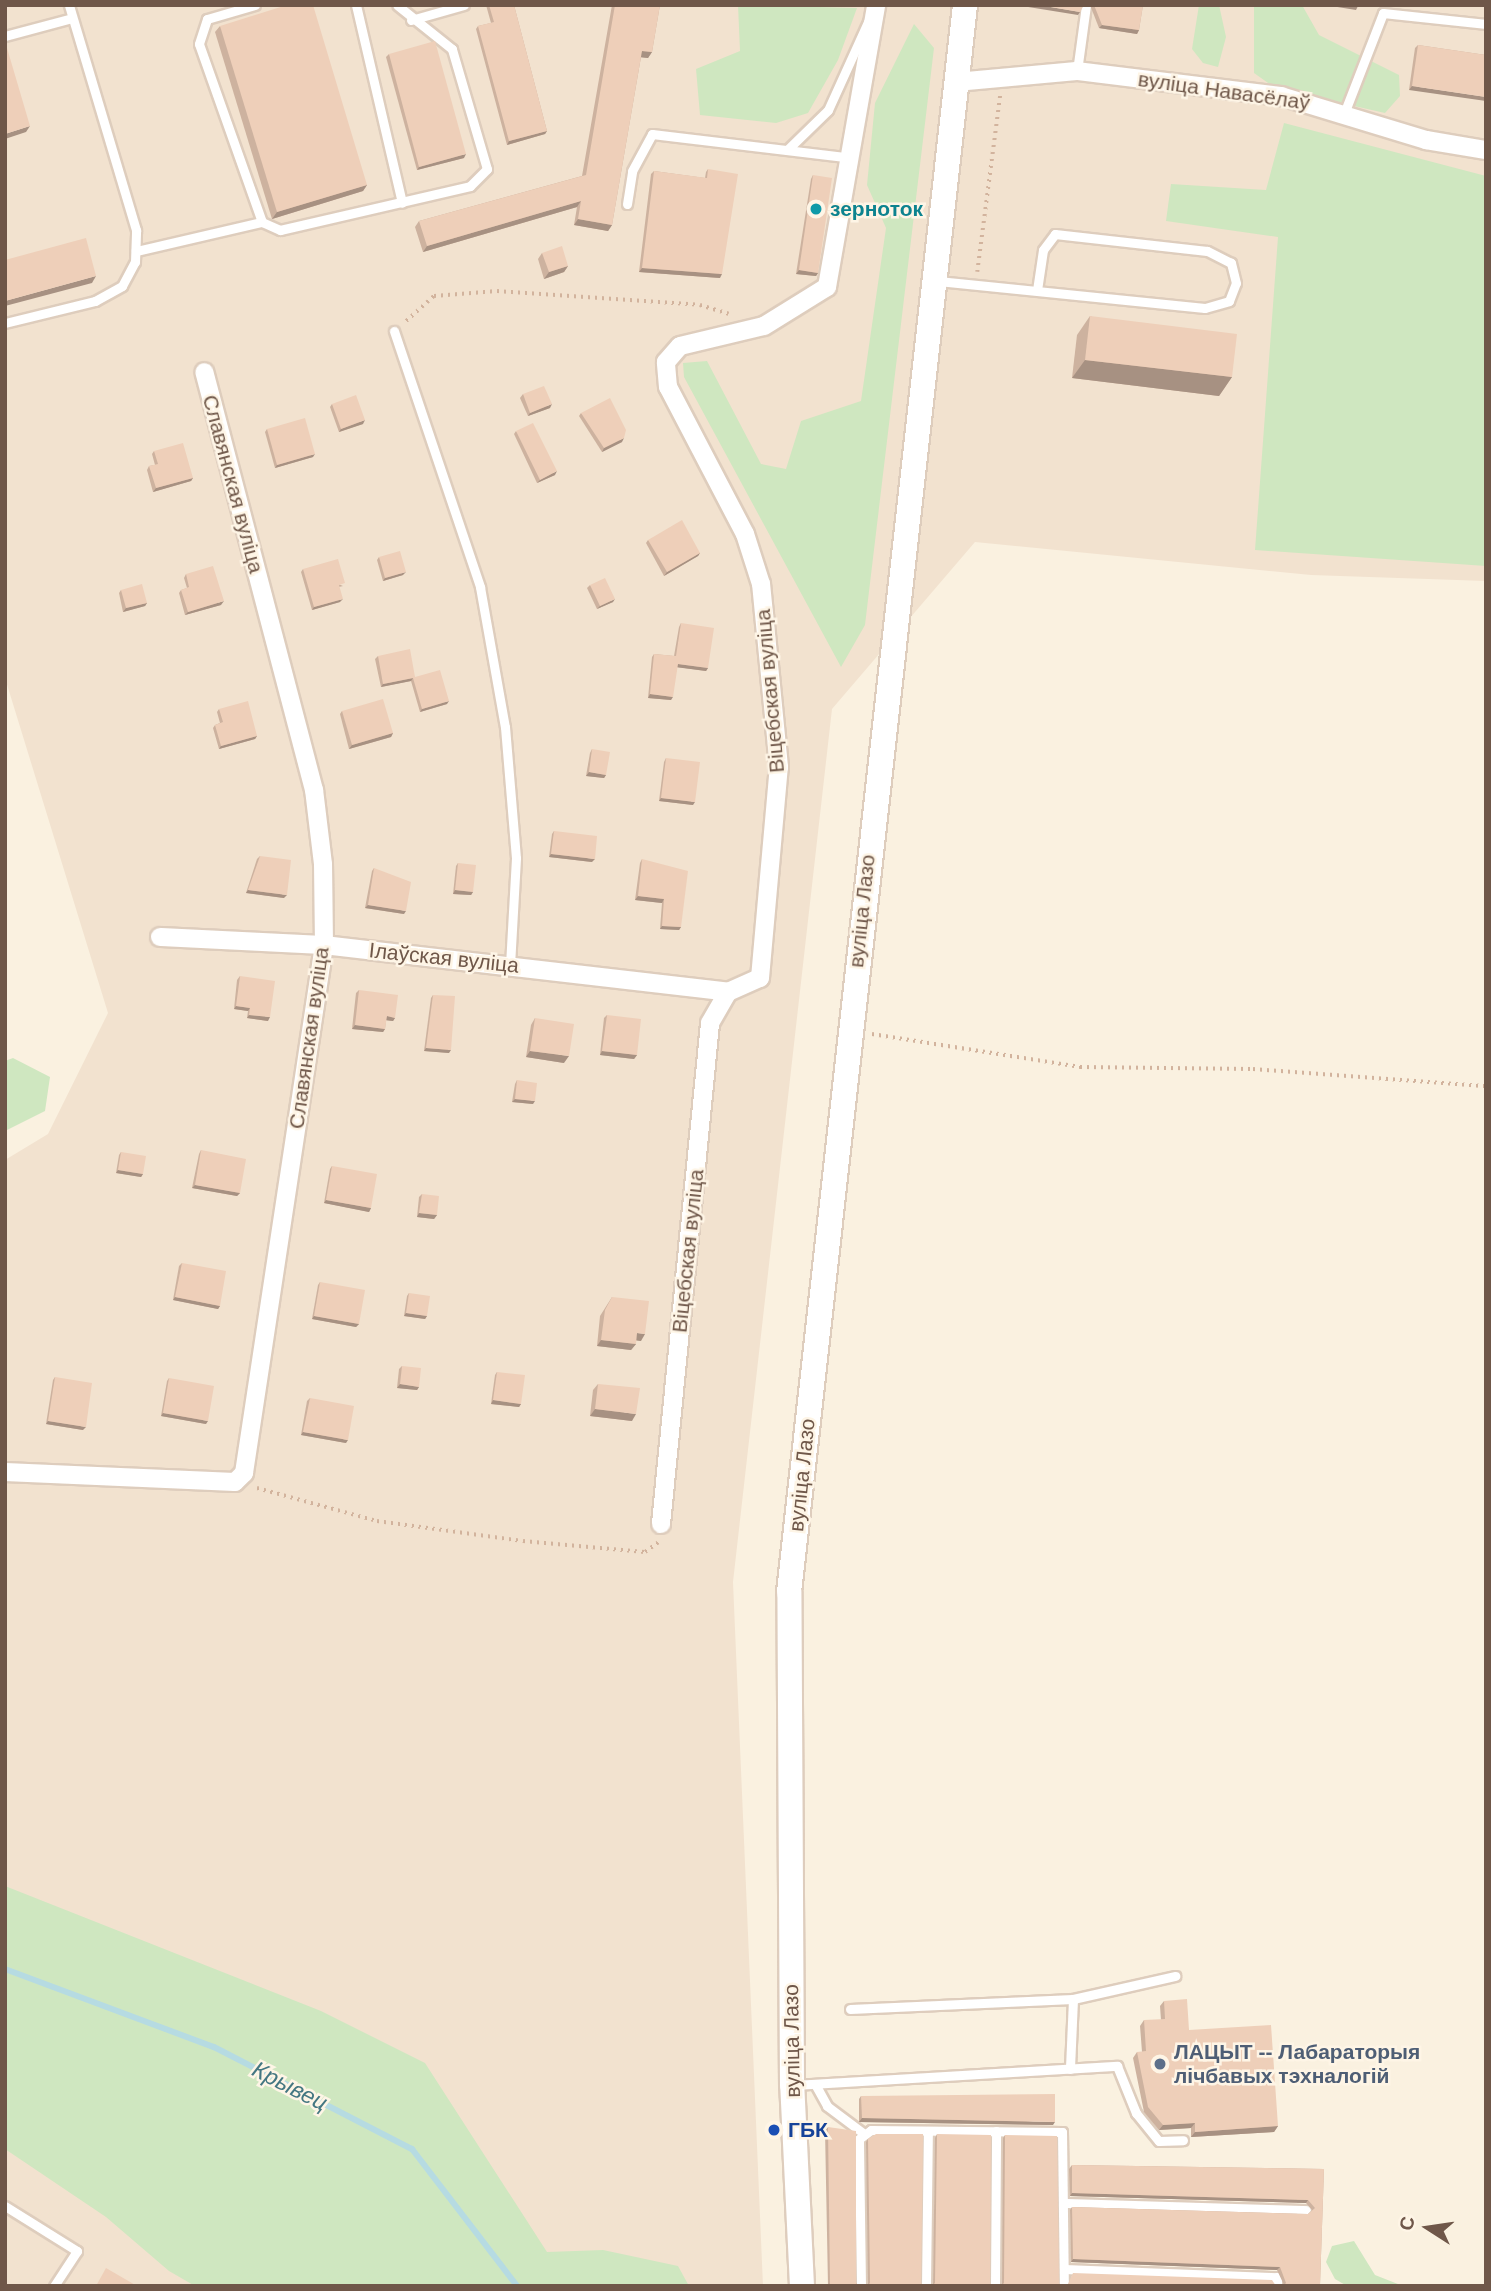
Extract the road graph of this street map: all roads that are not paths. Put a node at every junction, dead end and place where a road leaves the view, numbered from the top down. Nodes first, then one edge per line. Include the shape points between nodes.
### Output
1 (69, 5) edge
2 (255, 5) edge
3 (356, 5) edge
4 (397, 5) edge
5 (464, 5) edge
6 (965, 5) edge
7 (1086, 5) edge
8 (873, 13) edge
9 (72, 18) junction
10 (411, 20) junction
11 (1486, 24) edge
12 (5, 37) edge
13 (1077, 71) junction
14 (956, 82) junction
15 (1345, 111) junction
16 (787, 150) junction
17 (1486, 150) edge
18 (845, 157) junction
19 (402, 203) junction
20 (627, 204) dead end
21 (262, 222) junction
22 (136, 251) junction
23 (932, 280) junction
24 (1037, 290) junction
25 (5, 323) edge
26 (394, 331) road end
27 (204, 372) dead end
28 (160, 937) dead end
29 (324, 945) junction
30 (510, 964) junction
31 (728, 992) junction
32 (5, 1472) edge
33 (662, 1524) road end
34 (1175, 1976) dead end
35 (1073, 1999) junction
36 (850, 2009) dead end
37 (1070, 2068) junction
38 (804, 2085) junction
39 (996, 2131) junction
40 (928, 2132) junction
41 (863, 2133) junction
42 (1183, 2140) dead end
43 (1063, 2203) junction
44 (5, 2206) edge
45 (1306, 2210) dead end
46 (1065, 2269) junction
47 (54, 2286) edge
48 (802, 2286) edge
49 (860, 2286) edge
50 (926, 2286) edge
51 (995, 2286) edge
52 (1064, 2286) edge
53 (1277, 2286) edge

1 - 9 lane
2 - 21 lane via 207,19 199,44
3 - 19 lane
4 - 10 lane
5 - 10 lane
6 - 14 main road, вуліца Лазо
7 - 13 lane
8 - 16 lane via 828,110
8 - 18 street, Віцебская вуліца
9 - 12 lane
9 - 22 lane via 136,230
10 - 19 lane via 452,49 487,169 470,186
11 - 15 lane via 1383,13
13 - 14 street, вуліца Навасёлаў
13 - 15 street, вуліца Навасёлаў via 1281,96
14 - 23 main road, вуліца Лазо
15 - 17 street, вуліца Навасёлаў via 1426,140
16 - 18 lane
16 - 20 lane via 652,134 632,170
18 - 31 street, Віцебская вуліца via 827,287 764,326 680,346 666,362 668,387 745,534 761,584 779,767 760,978
19 - 21 lane via 279,230
21 - 22 lane
22 - 25 lane via 122,286 95,301
23 - 24 lane
23 - 38 main road, вуліца Лазо via 789,1592
24 - 24 lane via 1205,308 1229,301 1236,283 1231,263 1207,251 1055,234 1043,250
26 - 30 lane via 480,587 505,727 516,858
27 - 29 street, Славянская вуліца via 314,790
28 - 29 street, Ілаўская вуліца
29 - 30 street, Ілаўская вуліца
29 - 32 street, Славянская вуліца via 244,1472 234,1482
30 - 31 street, Ілаўская вуліца
31 - 33 street, Віцебская вуліца via 710,1023
34 - 35 lane
35 - 36 lane
35 - 37 lane
37 - 38 lane
37 - 42 lane via 1117,2066 1136,2113 1158,2141
38 - 41 lane
38 - 48 main road, вуліца Лазо
39 - 40 lane
39 - 43 lane via 1062,2132
39 - 51 lane
40 - 41 lane
40 - 50 lane
41 - 49 lane
43 - 45 lane
43 - 46 lane
44 - 47 lane via 77,2251
46 - 52 lane
46 - 53 lane via 1277,2277

